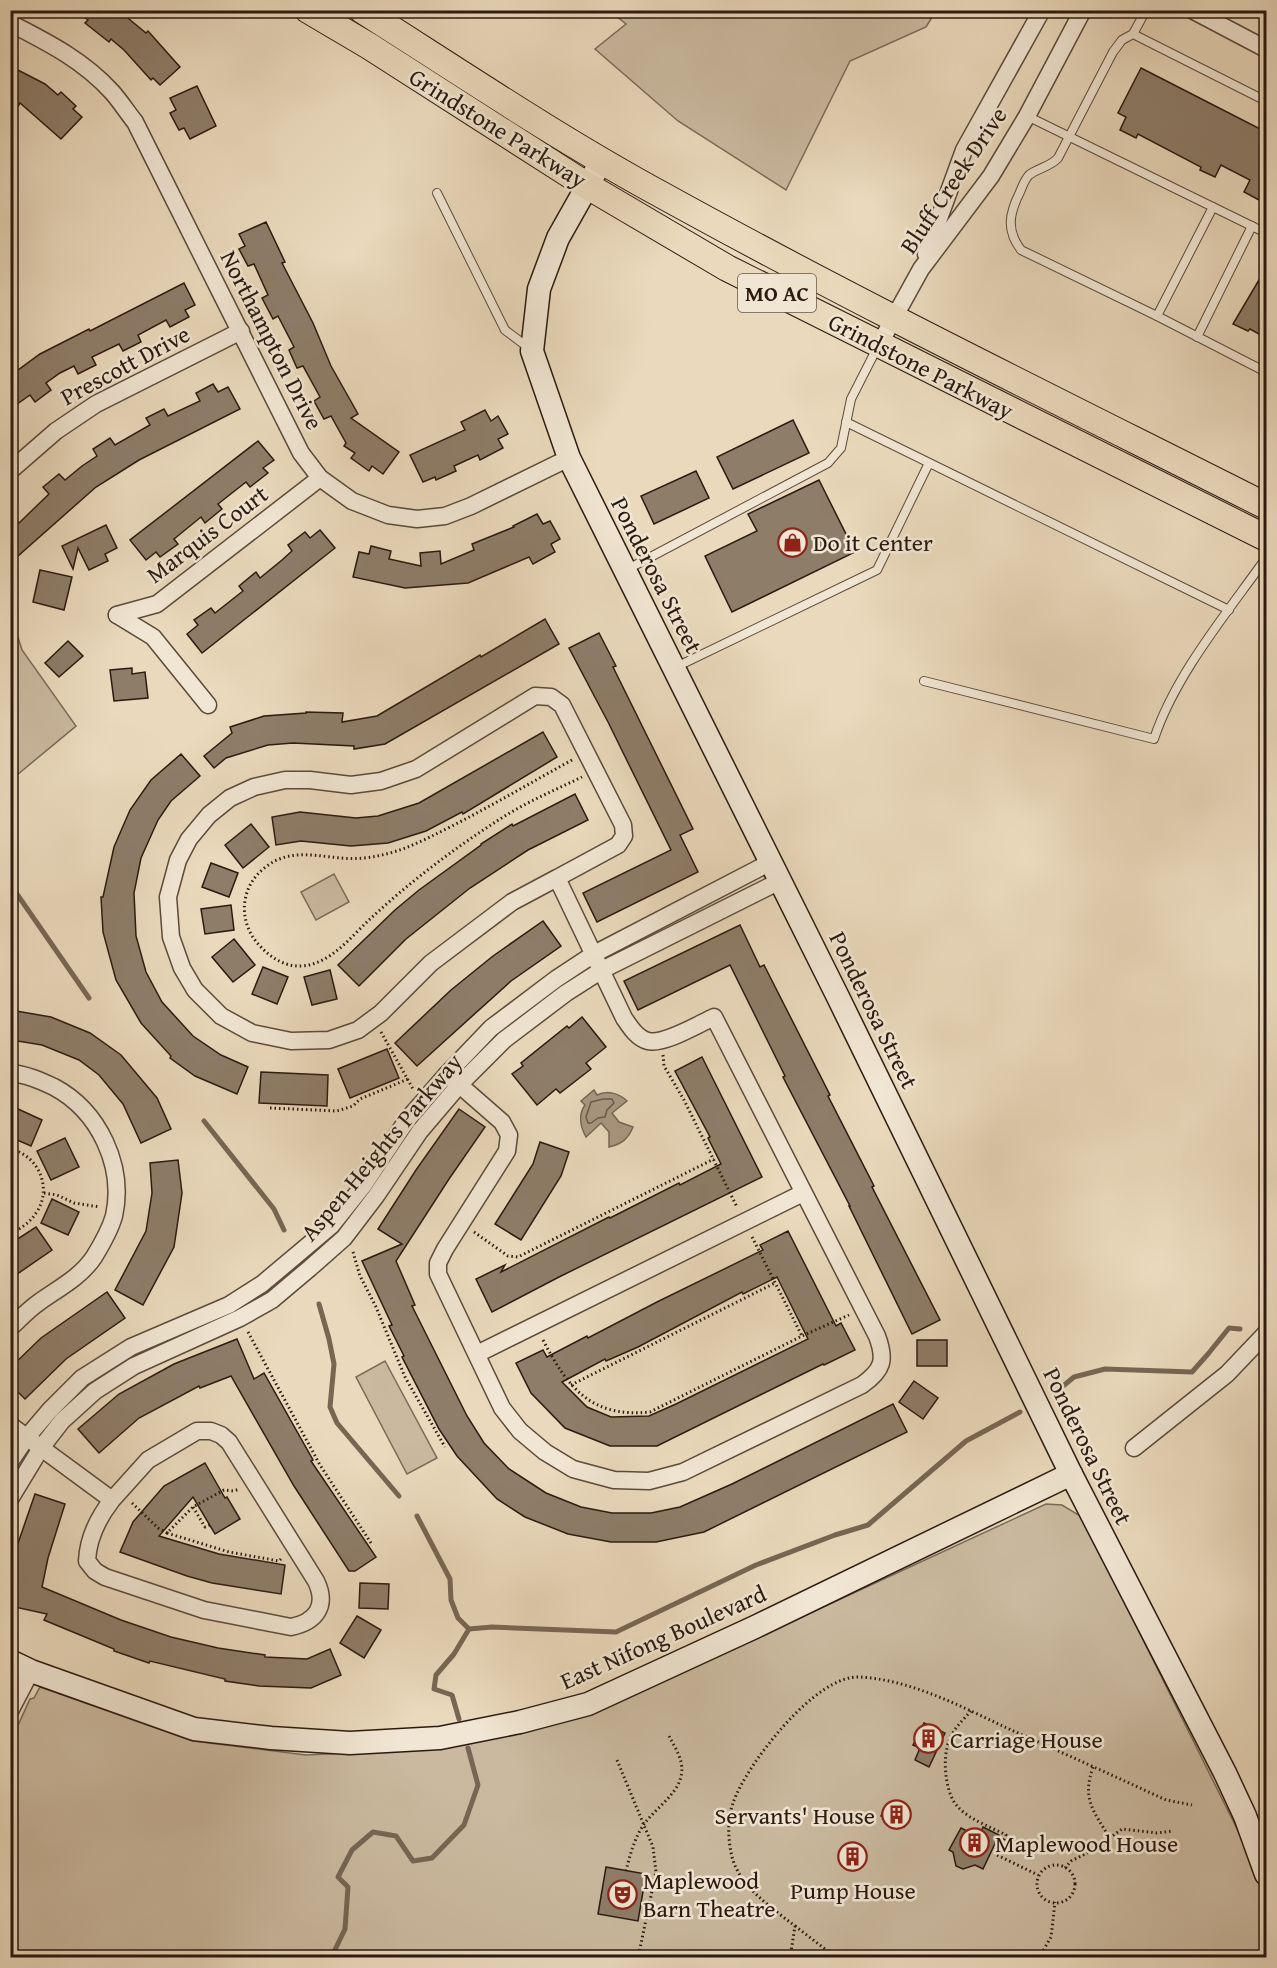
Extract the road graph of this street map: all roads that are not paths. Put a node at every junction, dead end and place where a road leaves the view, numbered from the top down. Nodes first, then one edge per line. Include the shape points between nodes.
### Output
1 (308, 10) edge
2 (362, 10) edge
3 (1042, 10) edge
4 (1083, 10) edge
5 (1146, 10) edge
6 (1192, 10) edge
7 (10, 22) edge
8 (1133, 34) junction
9 (1266, 49) edge
10 (1266, 101) edge
11 (1027, 116) junction
12 (1070, 137) junction
13 (602, 160) junction
14 (586, 185) junction
15 (437, 193) dead end
16 (1213, 207) junction
17 (1252, 226) junction
18 (1266, 233) edge
19 (921, 269) junction
20 (1158, 316) junction
21 (894, 318) junction
22 (241, 331) junction
23 (1197, 337) junction
24 (879, 345) junction
25 (532, 351) junction
26 (1266, 372) edge
27 (846, 423) junction
28 (569, 458) junction
29 (929, 463) junction
30 (10, 471) edge
31 (320, 478) junction
32 (1266, 507) edge
33 (1266, 538) edge
34 (1266, 558) edge
35 (625, 570) junction
36 (1229, 610) junction
37 (674, 669) junction
38 (924, 681) dead end
39 (208, 705) dead end
40 (776, 871) junction
41 (557, 878) junction
42 (594, 954) junction
43 (602, 970) junction
44 (10, 1073) edge
45 (453, 1079) junction
46 (803, 1193) junction
47 (10, 1328) edge
48 (1266, 1333) edge
49 (477, 1354) junction
50 (10, 1425) edge
51 (27, 1437) junction
52 (41, 1448) junction
53 (1134, 1448) dead end
54 (10, 1462) edge
55 (1071, 1474) junction
56 (116, 1495) junction
57 (10, 1499) edge
58 (21, 1666) edge
59 (10, 1711) edge
60 (1266, 1874) edge

1 - 14 main road, Grindstone Parkway / MO AC
2 - 13 main road, Grindstone Parkway / MO AC
3 - 19 street via 964,150
4 - 11 street, Bluff Creek Drive
5 - 8 lane
6 - 9 street
7 - 22 street, Northampton Drive via 55,45 86,67 135,122
8 - 10 lane
8 - 12 lane via 1113,52
11 - 12 lane
11 - 19 street, Bluff Creek Drive via 991,176
12 - 16 lane
12 - 20 lane via 1054,163 1027,177 1013,206 1013,239 1021,250 1034,257
13 - 14 street, Ponderosa Street
13 - 21 main road, Grindstone Parkway / MO AC
14 - 24 main road, Grindstone Parkway / MO AC via 727,268
14 - 25 street, Ponderosa Street via 558,238 539,289
15 - 25 lane via 505,330
16 - 17 lane
16 - 20 lane
17 - 18 lane
17 - 23 lane
19 - 21 street, Bluff Creek Drive
20 - 23 lane
21 - 24 street, Bluff Creek Drive
21 - 32 main road, Grindstone Parkway / MO AC
22 - 30 street, Prescott Drive via 96,404 56,431
22 - 31 street, Northampton Drive via 301,453
23 - 26 lane
24 - 27 lane via 851,399
24 - 33 main road, Grindstone Parkway / MO AC
25 - 28 street, Ponderosa Street
27 - 29 lane
27 - 35 lane via 841,448 828,463
28 - 31 street, Northampton Drive via 471,506 445,516 417,519 388,516 352,501
28 - 35 street, Ponderosa Street
29 - 36 lane
29 - 37 lane via 878,570
31 - 39 street, Marquis Court via 157,604 117,615 153,637
34 - 36 lane
35 - 37 street, Ponderosa Street
36 - 38 lane via 1162,715 1154,739
37 - 40 street, Ponderosa Street
40 - 42 street, Aspen Heights Parkway via 683,908
40 - 43 street, Aspen Heights Parkway via 691,924
40 - 55 street, Ponderosa Street
41 - 41 street via 618,845 624,836 623,825 562,705 551,697 535,696 416,769 381,781 351,785 285,780 230,798 189,838 178,860 168,897 171,937 195,990 221,1016 252,1033 291,1041 329,1040 358,1030 440,956 512,902
41 - 42 street
42 - 43 street
42 - 45 street, Aspen Heights Parkway via 491,1028
43 - 45 street, Aspen Heights Parkway
43 - 46 street via 624,1018 647,1041 662,1041 714,1017
44 - 47 street via 40,1080 64,1093 90,1115 107,1145 116,1195 114,1216 105,1239 85,1268
45 - 49 street via 502,1122 509,1135 507,1151 438,1263 438,1274
45 - 51 street, Aspen Heights Parkway via 407,1120 331,1226 262,1284 229,1305 131,1347 82,1378
45 - 52 street, Aspen Heights Parkway via 344,1238 272,1300 134,1366 95,1392 62,1421
46 - 49 street
46 - 49 street via 882,1350 881,1364 862,1385 683,1472 649,1481 614,1480 573,1469 520,1431 502,1408
48 - 53 street via 1227,1374
50 - 51 street
51 - 52 street
51 - 54 street, Aspen Heights Parkway
52 - 56 street
52 - 57 street, Aspen Heights Parkway
55 - 58 street, East Nifong Boulevard via 588,1704 451,1736 350,1743 194,1730
55 - 60 street, Ponderosa Street via 1225,1773
56 - 56 street via 148,1460 197,1431 221,1435 321,1592 314,1617 291,1627 204,1611 95,1571 87,1561 88,1545 101,1515
58 - 59 street

